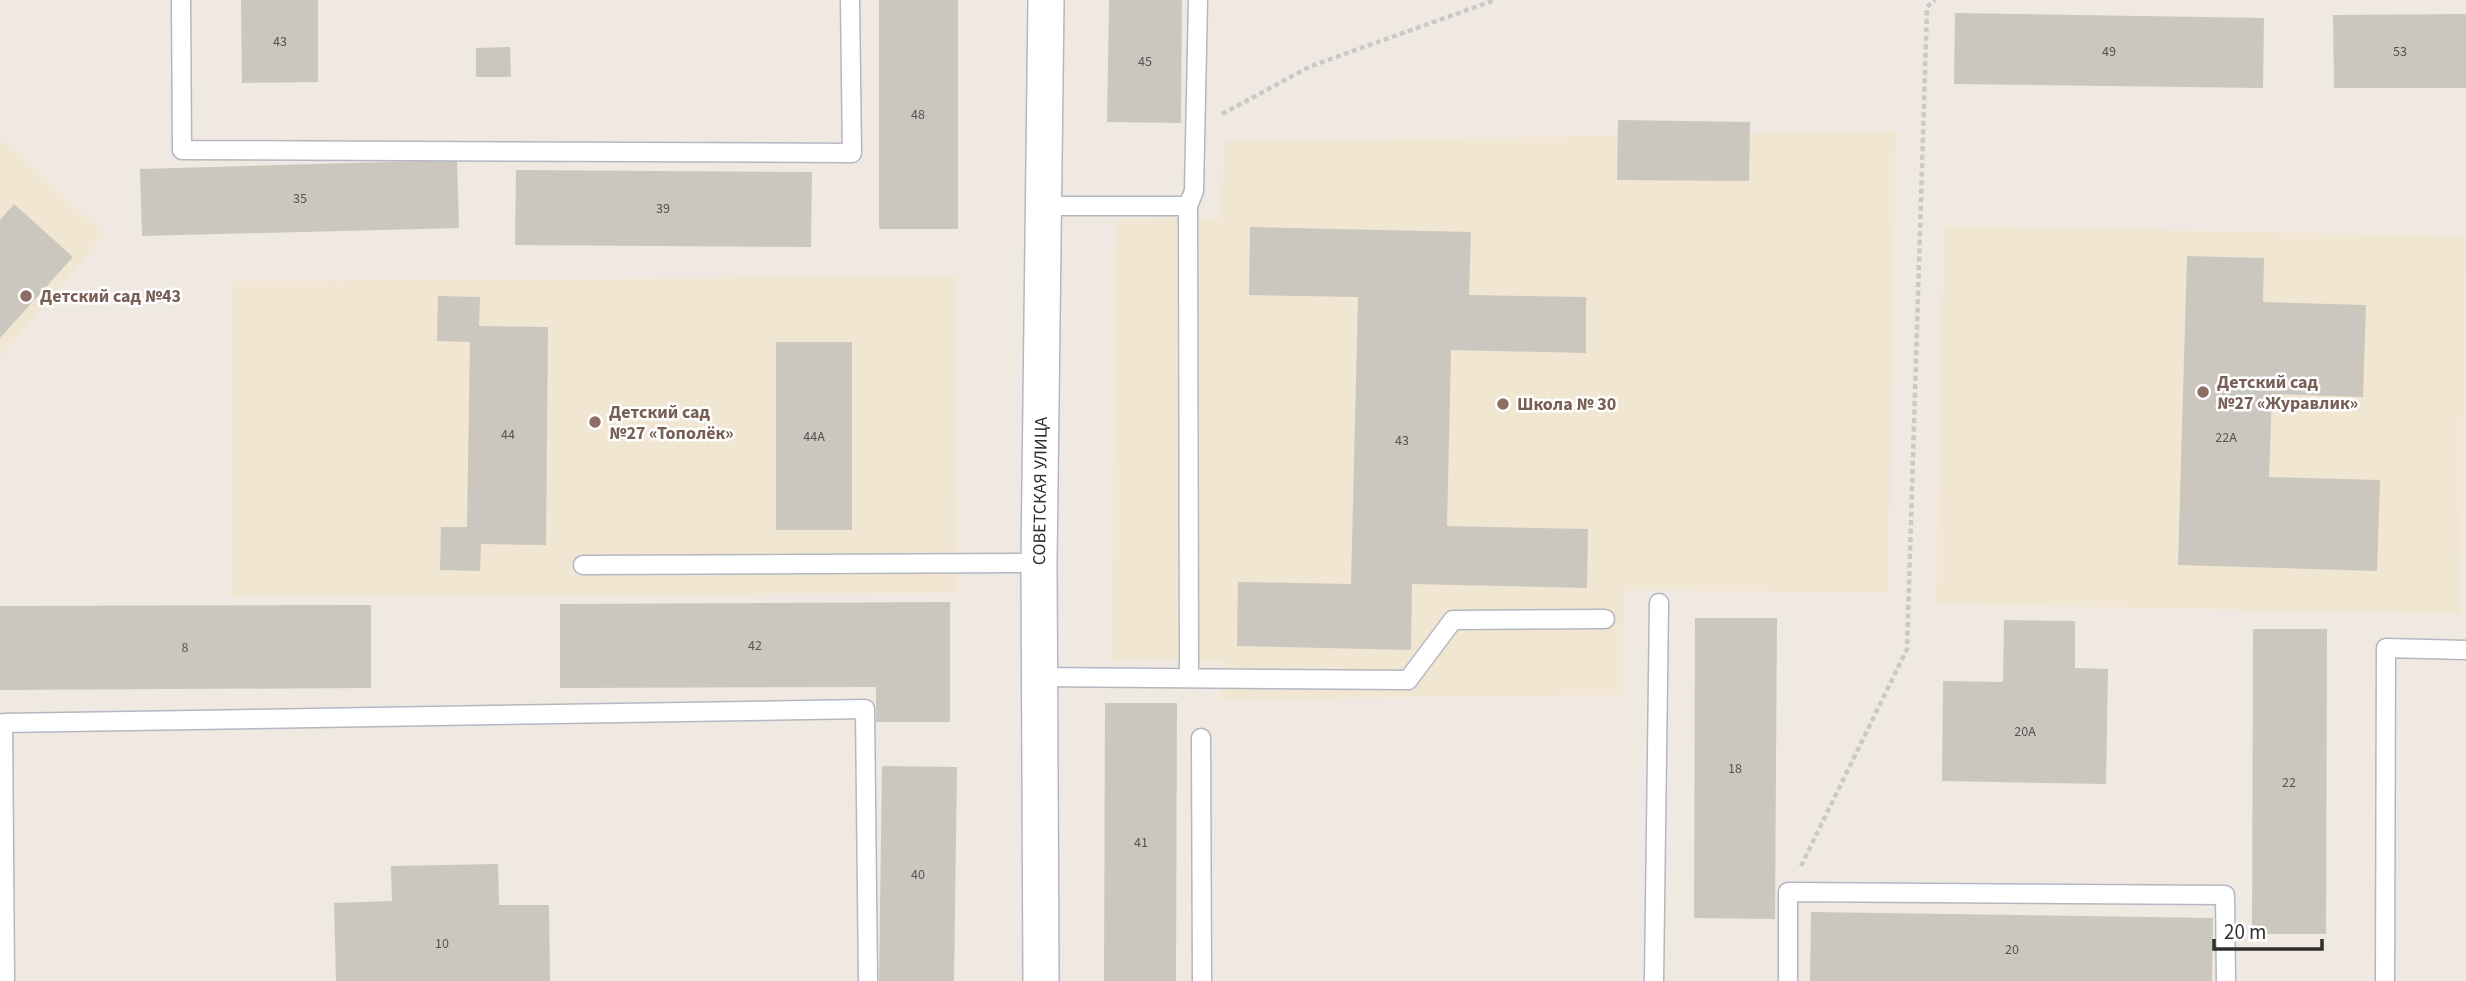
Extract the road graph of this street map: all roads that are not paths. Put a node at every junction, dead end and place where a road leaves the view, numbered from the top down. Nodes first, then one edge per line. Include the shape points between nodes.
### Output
1 (181, 0) edge
2 (850, 0) edge
3 (1046, 0) edge
4 (1198, 0) edge
5 (1043, 206) junction
6 (1188, 206) junction
7 (1039, 563) junction
8 (583, 565) dead end
9 (1659, 603) dead end
10 (1605, 618) dead end
11 (2466, 650) edge
12 (1038, 677) junction
13 (1189, 678) junction
14 (1201, 738) dead end
15 (5, 981) edge
16 (868, 981) edge
17 (1041, 981) edge
18 (1202, 981) edge
19 (1654, 981) edge
20 (1788, 981) edge
21 (2226, 981) edge
22 (2385, 981) edge

1 - 2 lane via 181,150 852,153
3 - 5 street, СОВЕТСКАЯ УЛИЦА
4 - 6 lane via 1194,191
5 - 6 lane
5 - 7 street, СОВЕТСКАЯ УЛИЦА
6 - 13 lane
7 - 8 lane
7 - 12 street, СОВЕТСКАЯ УЛИЦА
9 - 19 lane
10 - 13 lane via 1453,620 1408,680
11 - 22 lane via 2386,648
12 - 13 lane
12 - 17 street, СОВЕТСКАЯ УЛИЦА
14 - 18 lane
15 - 16 lane via 3,723 865,709
20 - 21 lane via 1788,892 2225,895

